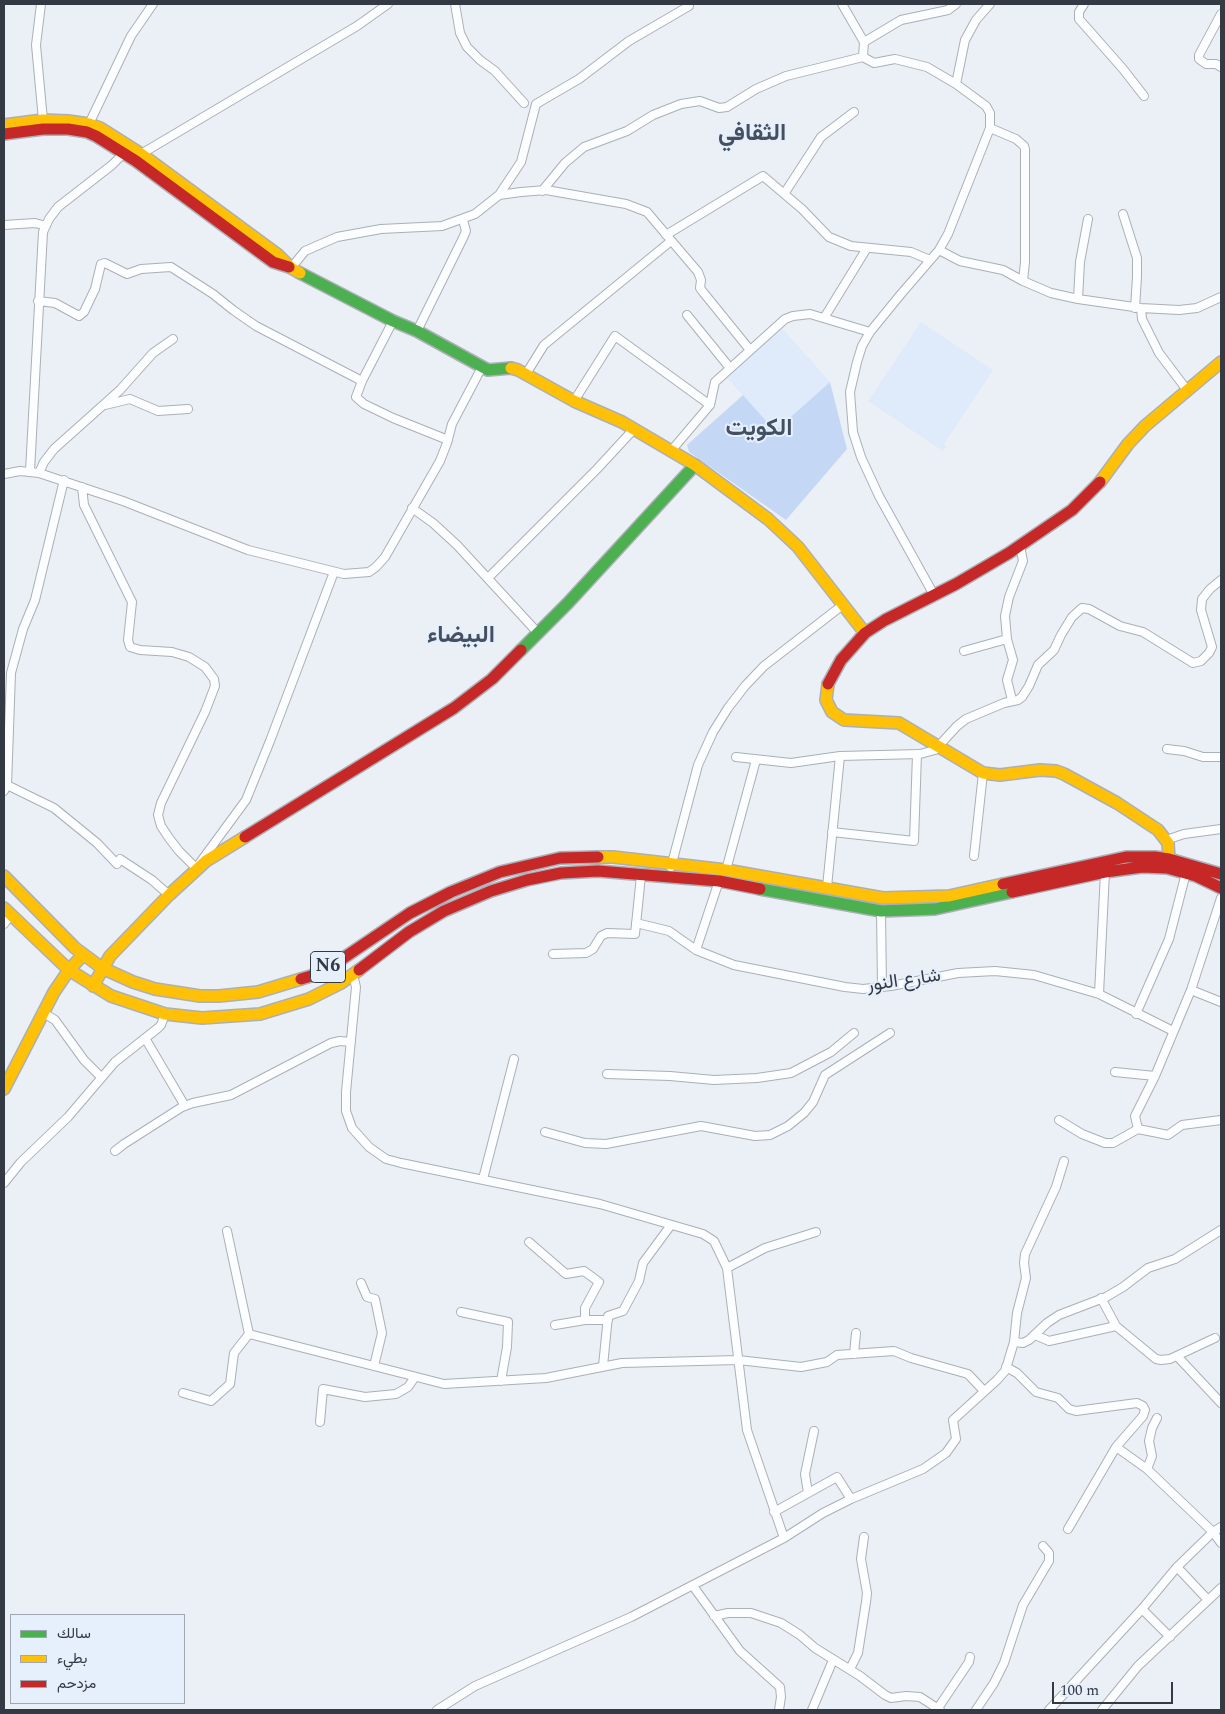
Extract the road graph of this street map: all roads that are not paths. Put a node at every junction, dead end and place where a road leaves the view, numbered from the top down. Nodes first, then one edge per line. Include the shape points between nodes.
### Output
1 (42, 4) edge
2 (152, 4) edge
3 (388, 4) edge
4 (455, 4) edge
5 (690, 4) edge
6 (842, 4) edge
7 (956, 4) edge
8 (990, 4) edge
9 (1084, 4) edge
10 (1221, 14) edge
11 (864, 42) junction
12 (863, 56) junction
13 (1221, 67) edge
14 (956, 84) junction
15 (1144, 96) dead end
16 (524, 103) dead end
17 (854, 112) dead end
18 (43, 120) junction
19 (89, 124) junction
20 (4, 125) edge
21 (990, 128) junction
22 (4, 134) edge
23 (127, 150) junction
24 (138, 158) junction
25 (542, 191) junction
26 (784, 194) junction
27 (499, 195) junction
28 (1123, 214) dead end
29 (1088, 219) dead end
30 (463, 220) junction
31 (4, 225) edge
32 (46, 226) junction
33 (669, 238) junction
34 (867, 248) junction
35 (938, 250) junction
36 (930, 260) junction
37 (291, 268) junction
38 (1023, 281) junction
39 (1221, 297) edge
40 (1078, 299) junction
41 (38, 301) junction
42 (1138, 308) junction
43 (687, 315) dead end
44 (824, 318) junction
45 (393, 321) junction
46 (417, 331) junction
47 (870, 332) junction
48 (172, 339) dead end
49 (750, 350) junction
50 (1221, 362) edge
51 (482, 367) junction
52 (730, 368) junction
53 (526, 374) junction
54 (362, 381) junction
55 (1187, 390) junction
56 (574, 401) junction
57 (103, 405) junction
58 (710, 405) junction
59 (188, 409) dead end
60 (634, 429) junction
61 (448, 440) junction
62 (671, 451) junction
63 (695, 465) junction
64 (30, 471) junction
65 (40, 473) junction
66 (4, 474) edge
67 (64, 480) junction
68 (82, 487) junction
69 (412, 508) junction
70 (1020, 546) junction
71 (334, 572) junction
72 (488, 578) junction
73 (1221, 580) edge
74 (934, 595) junction
75 (844, 604) junction
76 (538, 632) junction
77 (866, 633) junction
78 (1007, 639) junction
79 (964, 651) dead end
80 (1012, 700) junction
81 (940, 746) junction
82 (1167, 749) dead end
83 (917, 754) junction
84 (840, 756) junction
85 (736, 757) dead end
86 (1221, 758) edge
87 (756, 760) junction
88 (983, 773) junction
89 (6, 788) edge
90 (1221, 829) edge
91 (832, 832) junction
92 (1166, 840) junction
93 (974, 856) dead end
94 (1169, 859) junction
95 (671, 864) junction
96 (196, 868) junction
97 (726, 870) junction
98 (1106, 872) junction
99 (1186, 873) junction
100 (1221, 874) edge
101 (4, 876) edge
102 (641, 876) junction
103 (670, 877) junction
104 (719, 881) junction
105 (827, 887) junction
106 (1221, 888) edge
107 (169, 895) junction
108 (1221, 898) edge
109 (881, 911) junction
110 (6, 916) edge
111 (636, 923) junction
112 (696, 950) junction
113 (553, 954) dead end
114 (83, 955) junction
115 (342, 959) junction
116 (102, 968) junction
117 (69, 970) junction
118 (353, 975) junction
119 (93, 986) junction
120 (882, 987) junction
121 (1191, 990) junction
122 (1099, 994) junction
123 (1221, 1002) edge
124 (42, 1012) junction
125 (165, 1014) junction
126 (1136, 1014) junction
127 (1173, 1031) junction
128 (854, 1032) dead end
129 (890, 1033) dead end
130 (145, 1038) junction
131 (351, 1042) junction
132 (514, 1059) dead end
133 (1115, 1072) dead end
134 (607, 1074) dead end
135 (1155, 1076) junction
136 (101, 1077) junction
137 (4, 1089) edge
138 (185, 1106) junction
139 (1059, 1120) dead end
140 (1221, 1120) edge
141 (1138, 1129) junction
142 (545, 1132) dead end
143 (115, 1151) dead end
144 (1064, 1161) dead end
145 (483, 1179) junction
146 (4, 1183) edge
147 (671, 1225) junction
148 (1221, 1230) edge
149 (227, 1231) dead end
150 (816, 1232) dead end
151 (529, 1242) dead end
152 (727, 1268) junction
153 (361, 1283) dead end
154 (1101, 1298) junction
155 (461, 1312) dead end
156 (585, 1320) junction
157 (608, 1320) junction
158 (555, 1325) dead end
159 (1116, 1326) junction
160 (856, 1333) dead end
161 (249, 1334) junction
162 (1035, 1335) junction
163 (1215, 1338) dead end
164 (1014, 1342) junction
165 (854, 1354) junction
166 (1177, 1356) junction
167 (738, 1360) junction
168 (374, 1366) junction
169 (603, 1366) junction
170 (1006, 1367) junction
171 (415, 1376) junction
172 (501, 1381) junction
173 (984, 1391) junction
174 (183, 1393) dead end
175 (1221, 1403) edge
176 (1158, 1418) dead end
177 (320, 1422) dead end
178 (814, 1431) dead end
179 (1116, 1447) junction
180 (1148, 1469) junction
181 (808, 1493) junction
182 (851, 1499) junction
183 (774, 1512) junction
184 (1221, 1527) edge
185 (1068, 1529) dead end
186 (1213, 1532) junction
187 (864, 1536) dead end
188 (784, 1538) junction
189 (1221, 1543) edge
190 (1043, 1546) dead end
191 (1177, 1567) junction
192 (692, 1586) junction
193 (1221, 1588) edge
194 (1208, 1600) junction
195 (1142, 1608) junction
196 (714, 1616) junction
197 (1170, 1636) junction
198 (970, 1657) dead end
199 (833, 1660) junction
200 (850, 1669) junction
201 (939, 1709) edge
202 (437, 1710) edge
203 (779, 1710) edge
204 (812, 1710) edge
205 (976, 1710) edge
206 (1049, 1710) edge
207 (1102, 1710) edge

1 - 18 street via 36,45
2 - 19 street via 137,25
3 - 24 street
4 - 16 street via 460,32 467,47 495,71
5 - 27 street via 536,104 525,154
6 - 11 street
7 - 11 street via 948,10 901,20
8 - 14 street via 965,40
9 - 15 street via 1079,19
10 - 13 street via 1199,55 1206,64
11 - 12 street
12 - 14 street via 874,63 903,59 927,67
12 - 25 street via 786,76 727,107 719,108 700,101 681,104 653,115 627,131 584,147 565,163
14 - 21 street via 986,106 990,113
17 - 26 street via 820,137
18 - 19 main road
18 - 20 main road
19 - 23 main road via 105,131
21 - 35 street via 952,226
21 - 38 street via 1016,139 1025,149 1026,262
22 - 23 main road via 43,129 78,130
23 - 24 main road
23 - 32 street via 58,207
24 - 37 main road via 272,262
25 - 27 street
25 - 33 street via 572,193 626,204 647,212
26 - 33 street via 763,176
26 - 34 street via 830,237
27 - 30 street
28 - 42 street via 1136,258
29 - 40 street via 1080,262
30 - 37 street via 442,226 381,228 338,237 305,251
30 - 46 street via 466,231
31 - 32 street via 35,223
32 - 41 street via 42,239
33 - 49 street via 698,272 700,288
33 - 53 street via 544,345
34 - 36 street via 911,252
34 - 44 street
35 - 36 street
35 - 38 street via 960,260 1003,270
36 - 47 street
37 - 45 main road
38 - 40 street
39 - 42 street via 1197,308
40 - 42 street
41 - 54 street via 56,303 79,316 95,289 101,264 128,274 141,269 171,267 256,326
41 - 64 street
42 - 55 street via 1159,353
43 - 52 street
44 - 47 street
44 - 49 street via 810,314 793,316 776,326
45 - 46 main road
45 - 54 street
46 - 51 main road
47 - 74 street via 862,346 850,392 853,432 860,457 879,496
48 - 57 street via 153,353
49 - 52 street
50 - 55 main road
51 - 53 main road via 488,370 512,368
51 - 61 street via 455,417
52 - 58 street via 715,382
53 - 56 main road
54 - 61 street via 356,393 359,400
55 - 70 main road via 1135,436 1080,503
56 - 58 street via 615,336
56 - 60 main road
57 - 59 street via 130,399 158,411
57 - 65 street via 54,449
58 - 62 street
60 - 62 main road
60 - 72 street
61 - 69 street via 440,461
62 - 63 main road
63 - 75 main road via 768,519 798,547
63 - 76 main road
64 - 65 street
64 - 66 street
65 - 67 street
67 - 68 street
67 - 89 street via 35,600 23,629 12,673
68 - 71 street via 248,550
68 - 96 street via 84,505 132,602 130,647 189,657 205,667 214,679 215,686 205,712 158,815 169,838
69 - 71 street via 376,567 369,572
69 - 72 street via 457,545
70 - 74 main road
70 - 78 street via 1023,561 1005,611
71 - 96 street via 246,800
72 - 76 street
73 - 80 street via 1202,599 1201,610 1212,647 1201,661 1193,663 1144,632 1120,626 1082,608 1060,635 1054,650 1038,666 1026,692 1018,700
74 - 77 main road
75 - 77 main road
75 - 95 street via 764,666 728,708 698,765
76 - 96 main road via 492,679 466,700
77 - 81 main road via 841,660 828,684 826,700 832,712 844,720 899,723
78 - 79 street
78 - 80 street via 1013,660 1007,680
80 - 81 street via 961,722
81 - 83 street
81 - 88 main road
82 - 86 street
83 - 84 street
83 - 91 street via 914,841
84 - 87 street via 797,762
84 - 91 street
85 - 87 street
87 - 97 street
88 - 92 main road via 1056,771 1130,811 1158,830
88 - 93 street
89 - 107 street via 54,808 117,864 120,859
90 - 92 street
91 - 105 street
92 - 94 main road via 1170,849
94 - 100 main road
94 - 105 main road via 1143,856 1102,861 949,896 884,898
95 - 97 main road
95 - 103 street
95 - 115 main road, N6 via 613,857 576,857 500,872 467,884 410,913
96 - 107 main road
97 - 105 main road
98 - 99 main road via 1155,867
98 - 109 main road via 935,909
98 - 122 street
99 - 106 main road
99 - 126 street via 1169,939
101 - 114 main road, N6
102 - 103 main road, N6
102 - 111 street
102 - 118 main road, N6 via 577,871 527,880 491,891 432,917
103 - 104 main road
104 - 109 main road
104 - 112 street
107 - 116 main road
108 - 121 street
109 - 120 street
110 - 117 main road, N6
111 - 112 street, شارع النور via 668,931
111 - 113 street via 634,934 604,934 586,953
112 - 120 street, شارع النور via 734,965 845,987
114 - 116 main road, N6
114 - 117 main road
115 - 116 main road, N6 via 311,976 278,987 219,996 155,989
115 - 118 main road
116 - 119 main road
117 - 119 main road, N6
117 - 124 main road
118 - 125 main road, N6 via 332,989 260,1014 202,1018
118 - 131 street via 356,987
119 - 125 main road, N6 via 126,1002
120 - 122 street, شارع النور via 958,973 995,971 1034,975
121 - 123 street
121 - 127 street
122 - 126 street, شارع النور
124 - 136 street via 55,1020 84,1060
124 - 137 main road
125 - 130 street via 161,1025
126 - 127 street, شارع النور
127 - 135 street
128 - 134 street via 830,1052 791,1073 714,1080
129 - 142 street via 825,1075 814,1102 804,1113 770,1135 755,1136 701,1126 606,1144 585,1143
130 - 136 street
130 - 138 street
131 - 138 street via 331,1044 232,1094
131 - 145 street via 346,1111 352,1128 362,1141 378,1154 394,1161
132 - 145 street
133 - 135 street
135 - 141 street via 1135,1116
136 - 146 street via 68,1117
138 - 143 street
139 - 141 street via 1106,1143 1113,1143
140 - 141 street via 1182,1125 1168,1135
144 - 164 street via 1056,1187 1025,1254 1026,1278
145 - 147 street via 586,1200
147 - 152 street via 709,1237 718,1246
147 - 157 street via 643,1263 639,1281 623,1311 608,1316
148 - 154 street via 1175,1259 1148,1268 1123,1287
149 - 161 street
150 - 152 street via 765,1248
151 - 156 street via 566,1274 584,1270 598,1282 585,1308
152 - 167 street
153 - 168 street via 366,1296 375,1299 382,1333
154 - 159 street
154 - 162 street via 1059,1315
155 - 172 street via 508,1322
156 - 157 street
156 - 158 street
157 - 169 street
159 - 162 street via 1049,1341
159 - 166 street via 1156,1359
160 - 165 street
161 - 168 street
161 - 174 street via 234,1353 230,1384 210,1401
162 - 164 street via 1023,1343
163 - 166 street
164 - 170 street
165 - 167 street via 801,1367
165 - 173 street via 894,1350 968,1374
166 - 175 street
167 - 169 street
167 - 183 street via 747,1430
168 - 171 street
169 - 172 street via 546,1378
170 - 173 street
170 - 179 street via 1036,1392 1058,1398 1076,1411 1137,1403 1143,1406 1143,1416
171 - 172 street via 444,1384
171 - 177 street via 408,1387 396,1394 365,1397 323,1389
173 - 182 street via 953,1420 956,1439 953,1446 935,1462
176 - 180 street via 1152,1428 1152,1456
178 - 181 street via 805,1474
179 - 180 street
179 - 185 street
180 - 186 street
181 - 182 street via 836,1478
181 - 183 street
182 - 188 street
183 - 188 street
184 - 186 street
186 - 189 street
186 - 191 street
187 - 200 street via 861,1559 867,1593 858,1652
188 - 192 street
190 - 205 street via 1049,1553 1049,1561 1023,1604 1004,1663
191 - 194 street
191 - 195 street
192 - 196 street
192 - 202 street via 631,1617 475,1686
193 - 194 street
194 - 197 street
195 - 197 street
195 - 206 street
196 - 199 street via 737,1612 768,1618 796,1632
196 - 203 street via 745,1656 780,1688
197 - 207 street via 1138,1666
198 - 201 street
199 - 200 street
199 - 204 street
200 - 201 street via 891,1698 920,1697

